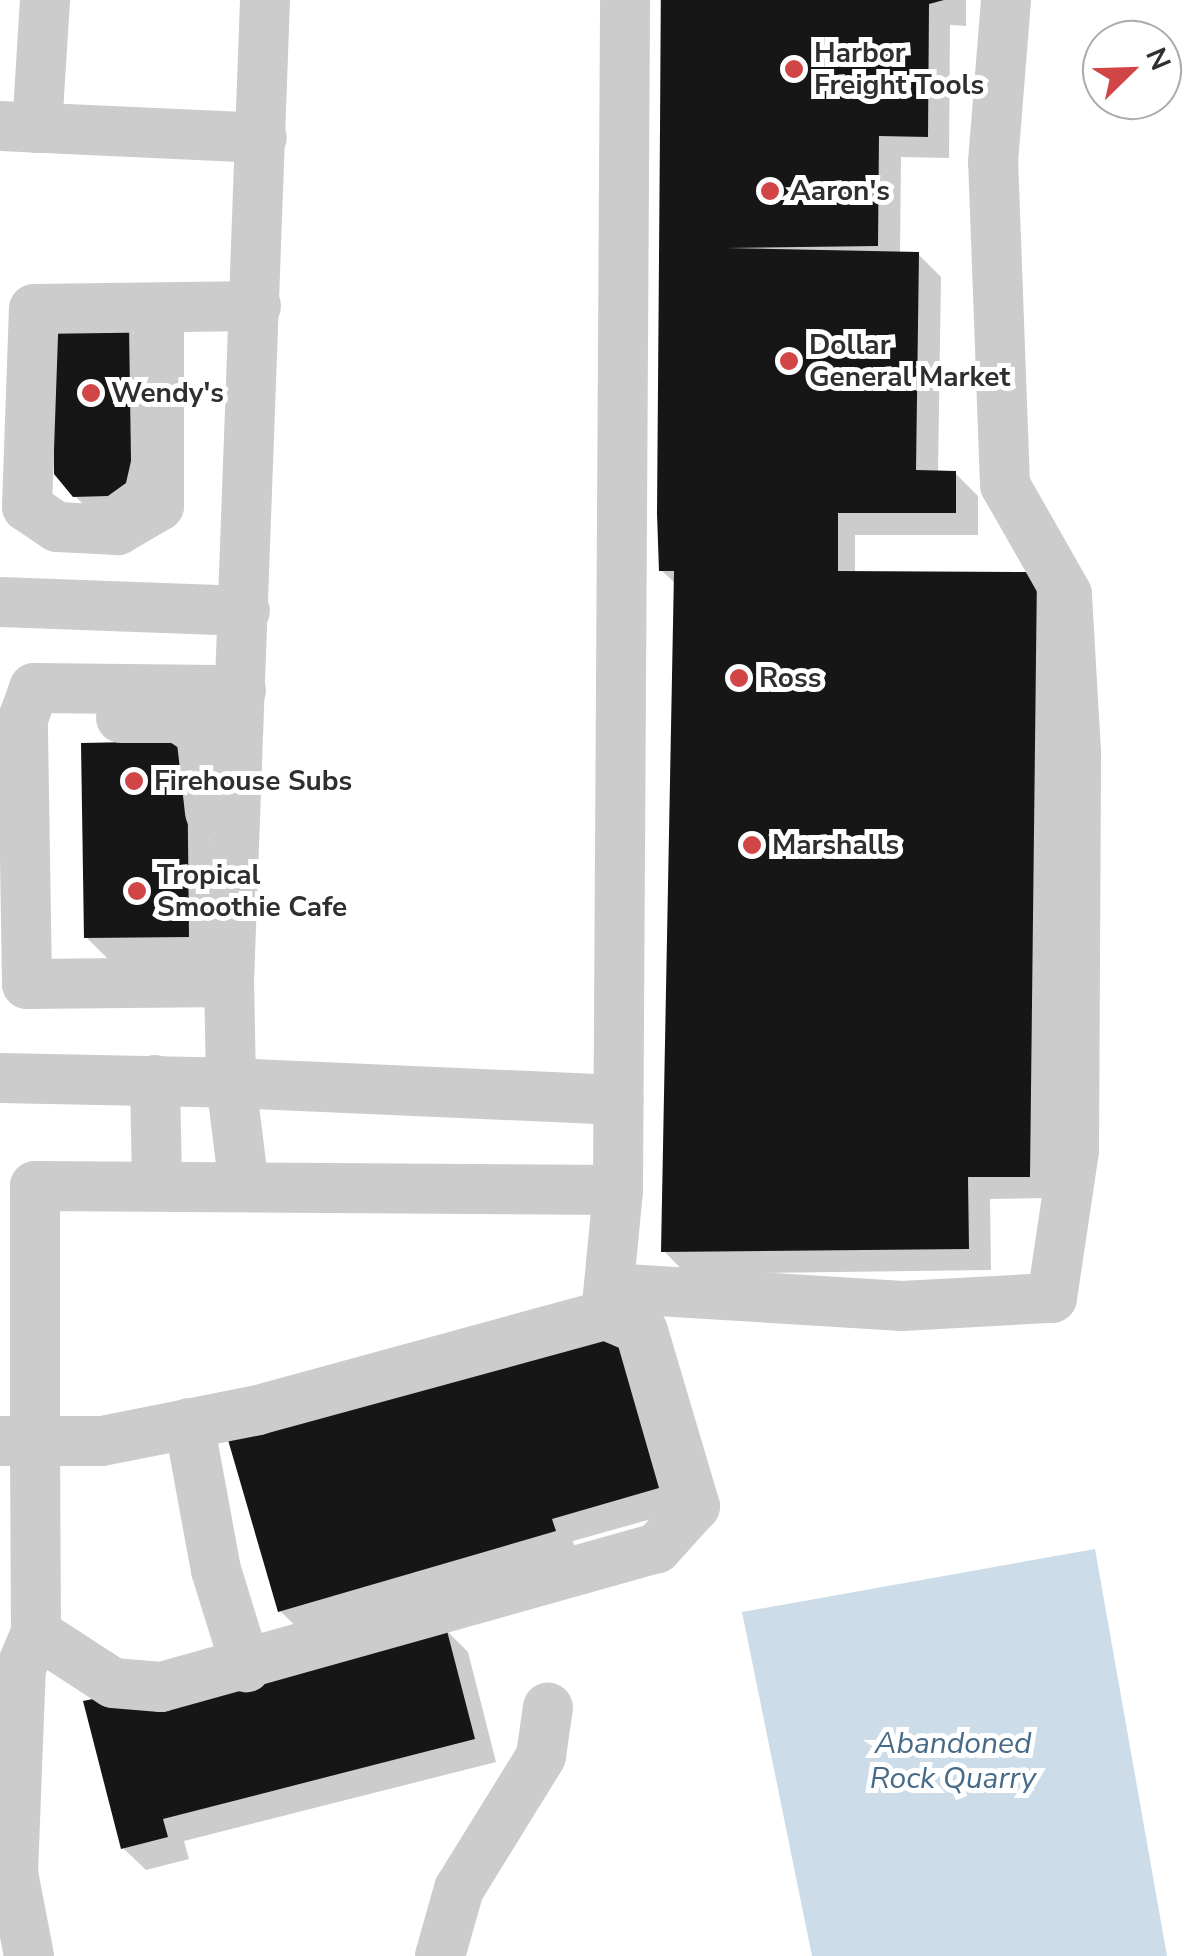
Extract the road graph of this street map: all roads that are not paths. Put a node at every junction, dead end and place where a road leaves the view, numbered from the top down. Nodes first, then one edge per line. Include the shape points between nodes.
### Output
1 (45, 0) edge
2 (265, 0) edge
3 (624, 0) edge
4 (1006, 0) edge
5 (18, 127) edge
6 (262, 138) junction
7 (256, 306) junction
8 (159, 310) junction
9 (0, 602) edge
10 (245, 612) junction
11 (241, 690) junction
12 (23, 719) junction
13 (235, 878) junction
14 (229, 982) junction
15 (0, 1078) edge
16 (155, 1080) junction
17 (231, 1083) junction
18 (619, 1100) junction
19 (156, 1186) junction
20 (244, 1186) junction
21 (618, 1190) junction
22 (607, 1302) junction
23 (189, 1424) junction
24 (18, 1441) edge
25 (36, 1633) junction
26 (246, 1667) junction
27 (548, 1707) dead end
28 (8, 1804) edge
29 (29, 1956) edge
30 (440, 1956) edge

1 - 5 lane
2 - 6 lane
3 - 18 lane
4 - 22 lane via 993,162 1005,486 1067,594 1076,752 1074,1151 1052,1298 902,1306
5 - 6 lane
6 - 7 lane
7 - 8 lane
7 - 10 lane
8 - 8 lane via 34,309 27,506 57,527 118,530 159,506
9 - 10 lane
10 - 11 lane
11 - 12 lane via 34,688
11 - 13 lane
12 - 13 lane via 179,718 201,733 218,864
12 - 14 lane via 27,984
13 - 14 lane
14 - 17 lane
15 - 16 lane
16 - 17 lane
16 - 19 lane
17 - 18 lane
17 - 20 lane
18 - 21 lane
19 - 20 lane
19 - 24 lane via 35,1186
20 - 21 lane
21 - 22 lane
22 - 23 lane
22 - 26 lane via 643,1331 696,1506 657,1548
23 - 24 lane via 102,1441
23 - 26 lane via 216,1570
24 - 25 lane
25 - 26 lane via 113,1683 161,1687
25 - 28 lane via 21,1668
27 - 30 lane via 541,1756 459,1890
28 - 29 lane

